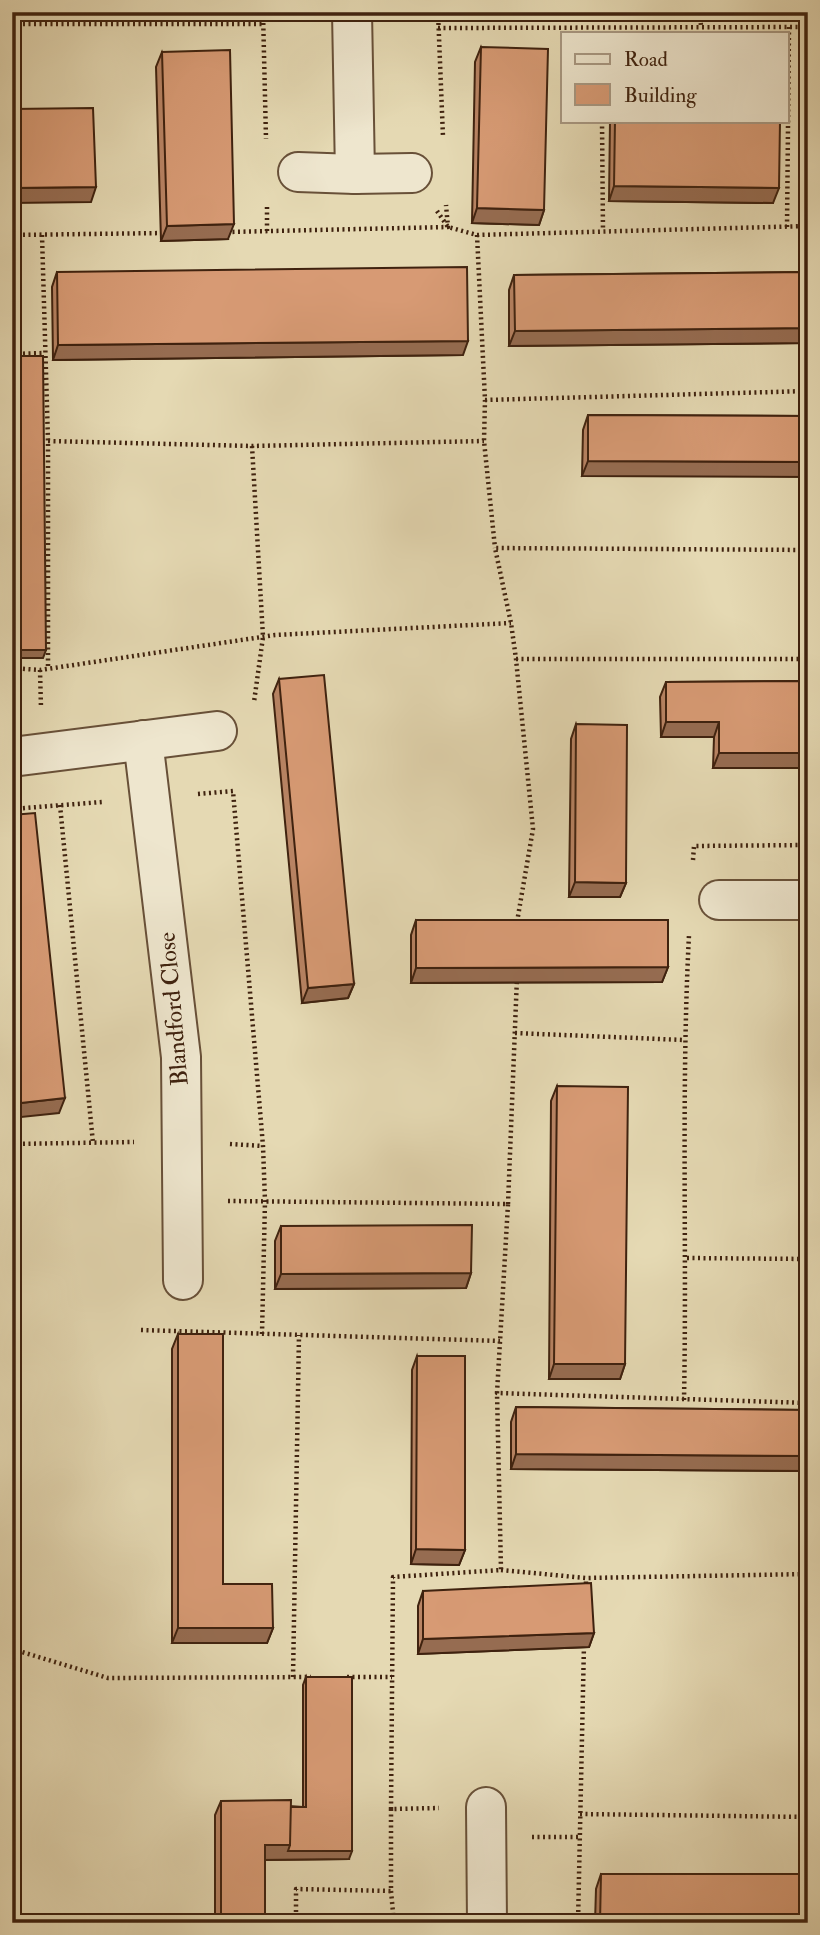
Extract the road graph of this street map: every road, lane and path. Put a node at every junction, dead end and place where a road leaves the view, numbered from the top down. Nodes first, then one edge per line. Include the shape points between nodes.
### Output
1 (263, 12) edge
2 (352, 12) edge
3 (438, 12) edge
4 (700, 12) edge
5 (12, 24) edge
6 (264, 24) junction
7 (701, 27) junction
8 (789, 27) junction
9 (808, 27) edge
10 (438, 28) junction
11 (601, 30) edge
12 (602, 122) edge
13 (266, 148) dead end
14 (444, 148) dead end
15 (298, 173) dead end
16 (412, 173) joint
17 (355, 174) junction
18 (446, 201) dead end
19 (267, 203) dead end
20 (787, 226) junction
21 (808, 226) edge
22 (447, 227) junction
23 (267, 231) junction
24 (603, 231) junction
25 (214, 232) edge
26 (174, 233) edge
27 (12, 235) edge
28 (42, 235) junction
29 (477, 235) junction
30 (46, 353) junction
31 (12, 354) edge
32 (808, 391) edge
33 (485, 400) junction
34 (484, 441) junction
35 (48, 442) junction
36 (252, 446) junction
37 (495, 548) junction
38 (808, 550) edge
39 (511, 623) junction
40 (263, 637) junction
41 (516, 659) junction
42 (808, 659) edge
43 (12, 668) edge
44 (48, 669) junction
45 (217, 731) dead end
46 (143, 740) junction
47 (12, 757) edge
48 (60, 805) dead end
49 (808, 845) edge
50 (706, 887) joint
51 (808, 900) edge
52 (690, 929) dead end
53 (516, 934) edge
54 (516, 971) edge
55 (515, 1033) junction
56 (684, 1040) junction
57 (181, 1141) junction
58 (93, 1143) junction
59 (12, 1144) edge
60 (182, 1200) junction
61 (265, 1201) junction
62 (508, 1205) junction
63 (687, 1258) junction
64 (808, 1259) edge
65 (183, 1280) dead end
66 (141, 1330) dead end
67 (262, 1334) junction
68 (299, 1335) junction
69 (500, 1341) junction
70 (497, 1393) junction
71 (684, 1400) junction
72 (808, 1403) edge
73 (501, 1570) junction
74 (808, 1574) edge
75 (586, 1578) junction
76 (586, 1592) edge
77 (584, 1633) edge
78 (12, 1649) edge
79 (293, 1677) junction
80 (318, 1677) edge
81 (342, 1677) edge
82 (392, 1677) junction
83 (486, 1807) joint
84 (391, 1810) junction
85 (580, 1814) junction
86 (808, 1816) edge
87 (391, 1891) junction
88 (296, 1923) edge
89 (394, 1923) edge
90 (487, 1923) edge
91 (578, 1923) edge

1 - 6 path
2 - 17 street
3 - 10 path
4 - 7 path
5 - 6 path
6 - 13 path
7 - 8 path
7 - 11 path
8 - 9 path
8 - 20 path
10 - 11 path
10 - 14 path
12 - 24 path
15 - 17 street
16 - 17 street
16 - 22 path
18 - 22 path
19 - 23 path
20 - 21 path
20 - 24 path
22 - 23 path
22 - 29 path
23 - 25 path
24 - 29 path
26 - 28 path
27 - 28 path
28 - 30 path
29 - 33 path
30 - 31 path
30 - 35 path
32 - 33 path
33 - 34 path
34 - 36 path
34 - 37 path
35 - 36 path
35 - 44 path
36 - 40 path
37 - 38 path
37 - 39 path
39 - 40 path
39 - 41 path
40 - 44 path
41 - 42 path
41 - 53 path via 533,829
43 - 44 path
45 - 46 street
46 - 47 street
46 - 57 street, Blandford Close via 181,1057
48 - 58 path
49 - 50 path via 694,846
50 - 51 street
52 - 56 path
54 - 55 path
55 - 56 path
55 - 62 path
56 - 63 path
57 - 58 path
57 - 60 street, Blandford Close
58 - 59 path
60 - 61 path
60 - 65 street, Blandford Close
61 - 62 path
61 - 67 path
62 - 69 path
63 - 64 path
63 - 71 path
66 - 67 path
67 - 68 path
68 - 69 path
68 - 79 path
69 - 70 path
70 - 71 path
70 - 73 path
71 - 72 path
73 - 75 path
73 - 82 path via 393,1577
74 - 75 path
75 - 76 path
77 - 85 path
78 - 79 path via 108,1678
79 - 80 path
81 - 82 path
82 - 84 path
83 - 84 path
83 - 90 street
84 - 87 path
85 - 86 path
85 - 91 path
87 - 88 path via 296,1889
87 - 89 path

